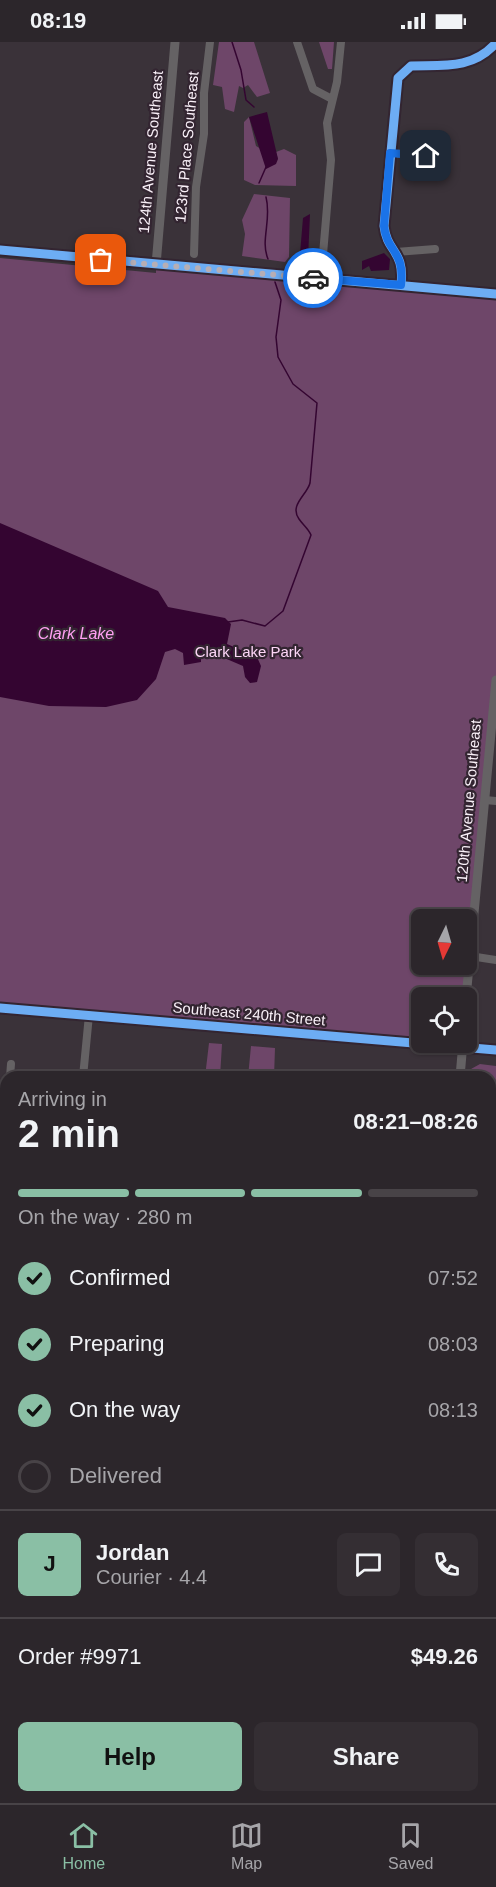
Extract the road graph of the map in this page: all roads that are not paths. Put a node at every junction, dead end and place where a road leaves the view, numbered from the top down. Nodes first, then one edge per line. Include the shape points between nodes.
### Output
1 (175, 42) edge
2 (210, 42) edge
3 (297, 42) edge
4 (341, 42) edge
5 (494, 49) edge
6 (332, 99) junction
7 (390, 153) junction
8 (426, 156) dead end
9 (435, 249) dead end
10 (0, 250) edge
11 (396, 252) junction
12 (194, 254) dead end
13 (156, 265) junction
14 (321, 278) junction
15 (401, 285) junction
16 (496, 294) edge
17 (496, 680) edge
18 (485, 800) junction
19 (496, 801) edge
20 (475, 909) edge
21 (477, 957) edge
22 (496, 960) edge
23 (0, 1008) edge
24 (89, 1016) junction
25 (411, 1041) edge
26 (477, 1047) edge
27 (496, 1050) edge
28 (462, 1053) edge
29 (11, 1064) dead end
30 (10, 1071) edge
31 (84, 1071) edge
32 (460, 1071) edge

1 - 13 street, 124th Avenue Southeast
2 - 12 street, 123rd Place Southeast via 196,187
3 - 6 street via 313,89
4 - 6 street
5 - 7 street via 454,66 411,66 404,70 395,87
6 - 14 street via 327,123 331,160
7 - 8 street
7 - 11 street via 384,226 385,237
9 - 11 street
10 - 13 street
11 - 15 street via 403,268
13 - 14 street
14 - 15 street
15 - 16 street
17 - 18 street, 120th Avenue Southeast
18 - 19 street
18 - 20 street, 120th Avenue Southeast
21 - 22 street
23 - 24 main road, Southeast 240th Street
24 - 25 main road, Southeast 240th Street
24 - 31 street
26 - 27 main road, Southeast 240th Street
28 - 32 street
29 - 30 street

